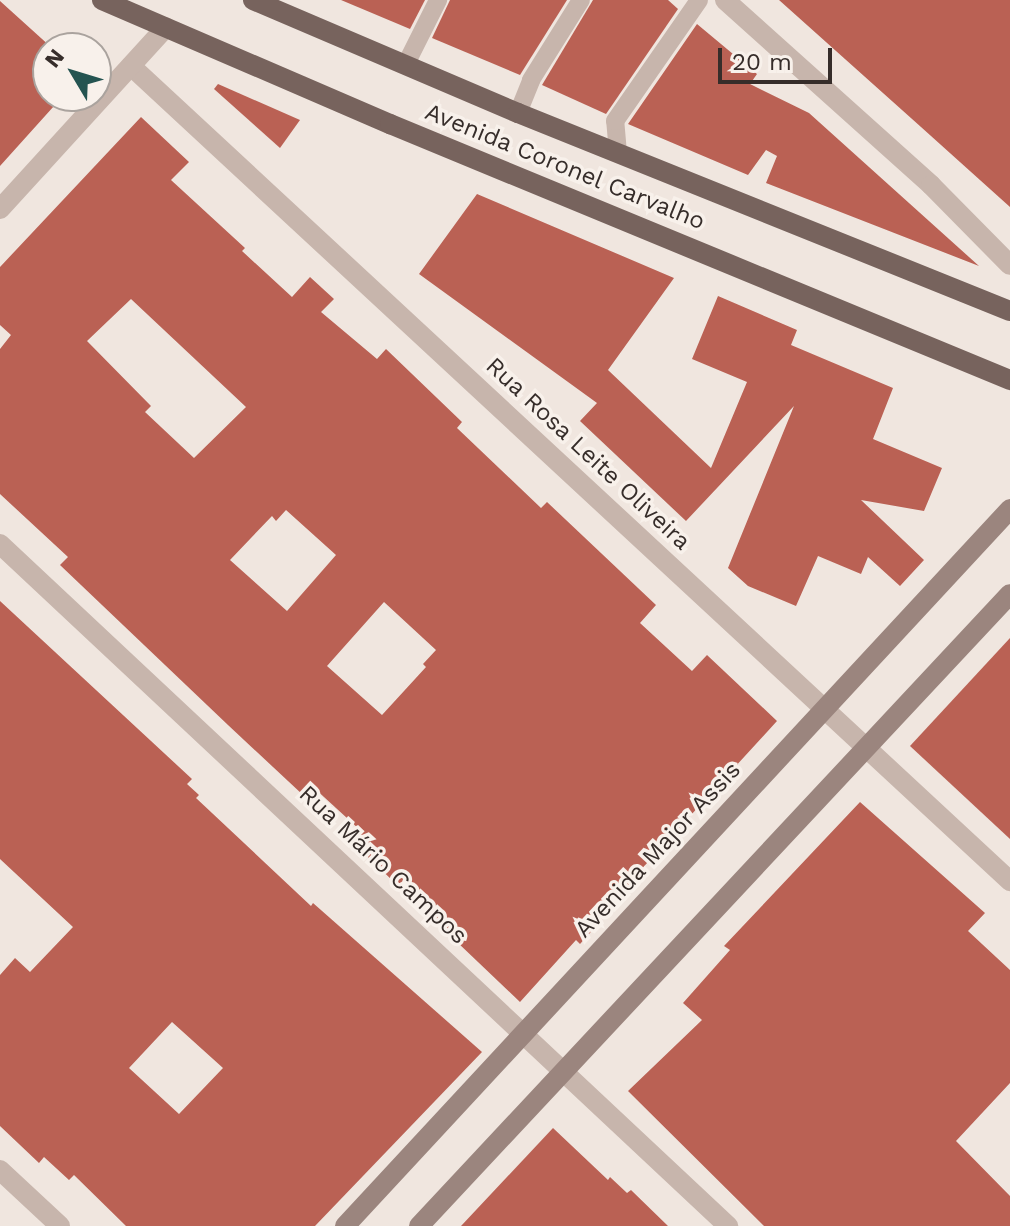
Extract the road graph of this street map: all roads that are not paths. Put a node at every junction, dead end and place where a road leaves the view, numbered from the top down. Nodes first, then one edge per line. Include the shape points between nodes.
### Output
1 (102, 0) edge
2 (253, 0) edge
3 (438, 0) edge
4 (581, 0) edge
5 (699, 0) edge
6 (725, 0) edge
7 (166, 27) junction
8 (406, 64) junction
9 (131, 66) junction
10 (518, 113) junction
11 (618, 153) junction
12 (0, 209) edge
13 (1010, 265) edge
14 (1010, 311) edge
15 (1010, 380) edge
16 (1010, 509) edge
17 (0, 544) edge
18 (1010, 594) edge
19 (825, 709) junction
20 (867, 748) junction
21 (1010, 881) edge
22 (524, 1032) junction
23 (563, 1072) junction
24 (0, 1170) edge
25 (60, 1226) edge
26 (345, 1226) edge
27 (419, 1226) edge
28 (728, 1226) edge

1 - 7 main road, Avenida Coronel Carvalho
2 - 8 main road, Avenida Coronel Carvalho
3 - 8 lane
4 - 10 lane via 531,80
5 - 11 lane via 615,121
6 - 13 street via 931,185
7 - 9 street
7 - 15 main road, Avenida Coronel Carvalho
8 - 10 main road, Avenida Coronel Carvalho
9 - 12 street
9 - 19 street, Rua Rosa Leite Oliveira
10 - 11 main road, Avenida Coronel Carvalho
11 - 14 main road, Avenida Coronel Carvalho
16 - 19 street, Avenida Major Assis
17 - 22 street, Rua Mário Campos
18 - 20 street
19 - 20 street, Rua Rosa Leite Oliveira
19 - 22 street, Avenida Major Assis
20 - 21 street, Rua Rosa Leite Oliveira
20 - 23 street
22 - 23 street, Rua Mário Campos
22 - 26 street, Avenida Major Assis
23 - 27 street
23 - 28 street, Rua Mário Campos
24 - 25 street

